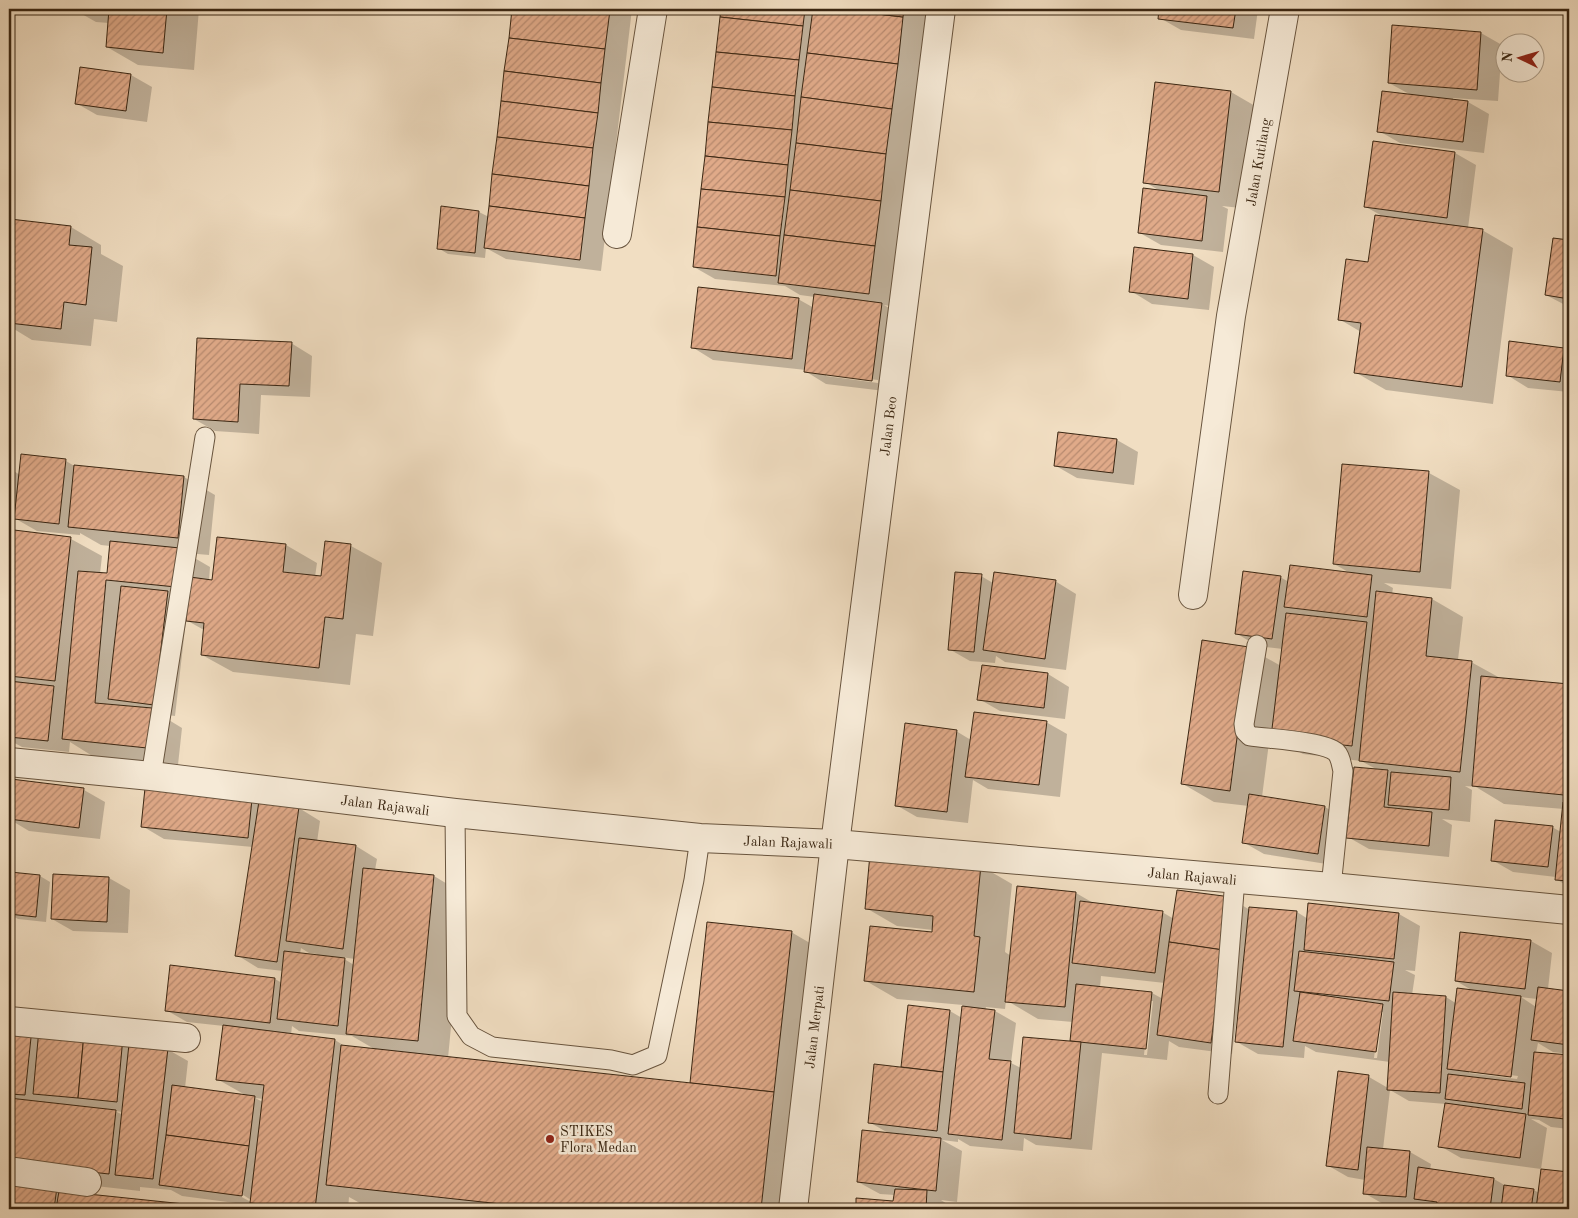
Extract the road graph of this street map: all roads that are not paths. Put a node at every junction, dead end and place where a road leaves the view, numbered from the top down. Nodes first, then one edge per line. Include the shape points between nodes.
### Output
1 (654, 9) edge
2 (941, 9) edge
3 (1285, 9) edge
4 (617, 234) dead end
5 (205, 437) dead end
6 (1193, 595) dead end
7 (1256, 645) dead end
8 (9, 762) edge
9 (151, 776) junction
10 (455, 813) junction
11 (700, 838) junction
12 (835, 844) junction
13 (1235, 880) junction
14 (1331, 887) junction
15 (1569, 910) edge
16 (9, 1022) edge
17 (186, 1038) dead end
18 (1218, 1094) dead end
19 (9, 1172) edge
20 (87, 1182) dead end
21 (793, 1209) edge

1 - 4 street
2 - 12 street, Jalan Beo
3 - 6 street, Jalan Kutilang via 1231,316
5 - 9 lane
7 - 14 lane via 1245,731 1250,736 1325,746 1338,754 1340,760 1343,771
8 - 9 street, Jalan Rajawali
9 - 10 street, Jalan Rajawali
10 - 11 street, Jalan Rajawali
10 - 11 lane via 457,1016 471,1036 492,1047 634,1065 657,1055
11 - 12 street, Jalan Rajawali
12 - 13 street, Jalan Rajawali
12 - 21 street, Jalan Merpati
13 - 14 street, Jalan Rajawali
13 - 18 lane
14 - 15 street, Jalan Rajawali
16 - 17 street
19 - 20 street

